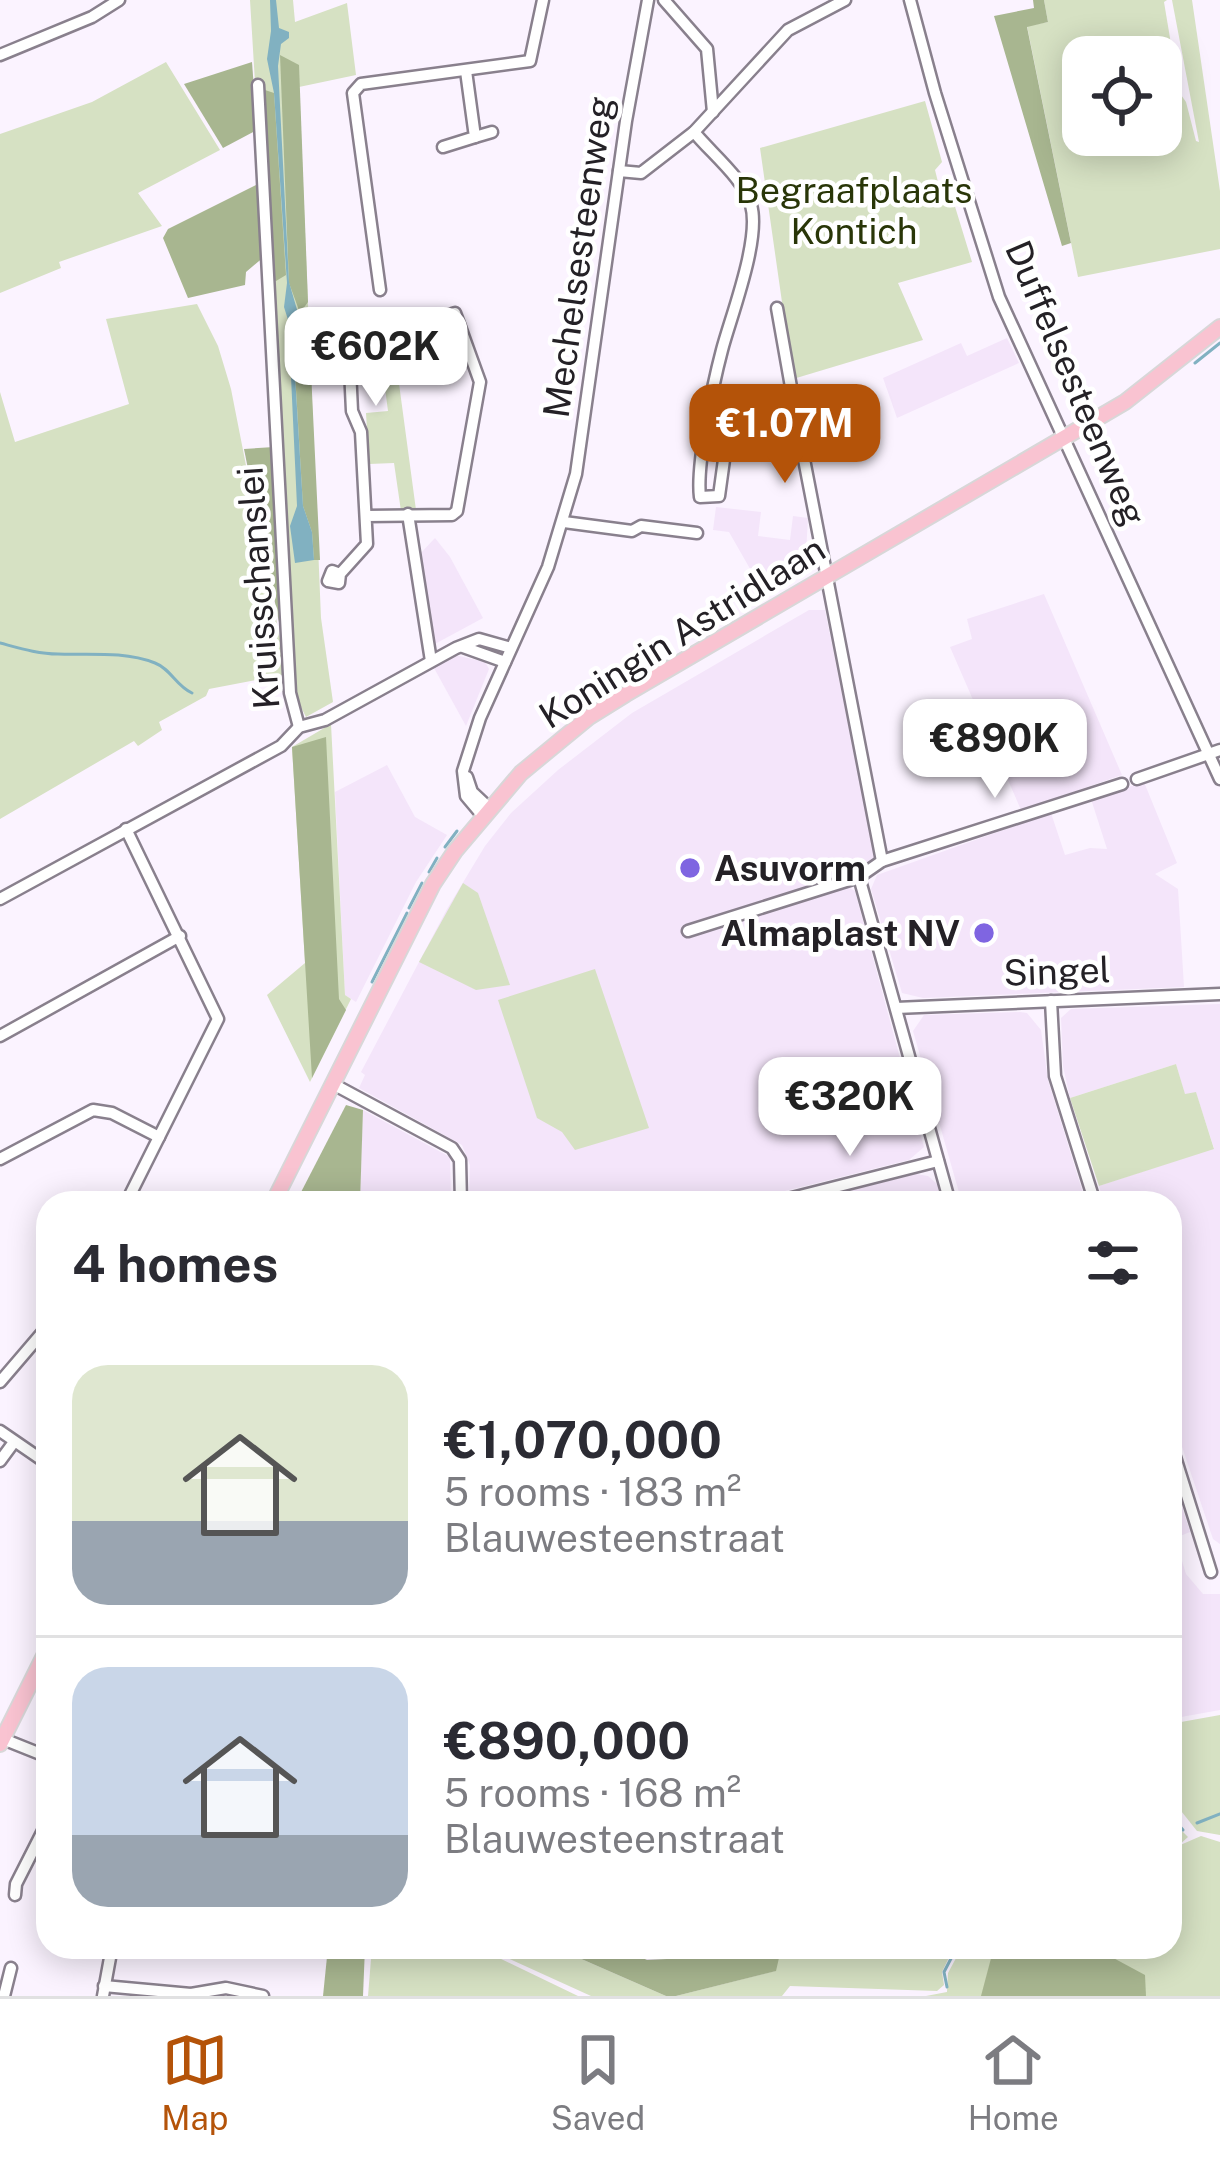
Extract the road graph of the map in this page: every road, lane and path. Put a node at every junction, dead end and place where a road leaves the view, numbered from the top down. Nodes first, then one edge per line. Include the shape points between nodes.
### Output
1 (119, 0) edge
2 (543, 0) edge
3 (648, 0) edge
4 (664, 0) edge
5 (845, 0) edge
6 (910, 0) edge
7 (0, 56) edge
8 (466, 70) junction
9 (258, 85) dead end
10 (713, 113) junction
11 (492, 132) dead end
12 (694, 132) junction
13 (475, 137) junction
14 (442, 147) dead end
15 (619, 171) junction
16 (380, 290) dead end
17 (777, 308) dead end
18 (1220, 328) edge
19 (707, 435) junction
20 (727, 438) junction
21 (1063, 439) junction
22 (802, 448) junction
23 (408, 514) junction
24 (366, 516) junction
25 (564, 522) junction
26 (697, 533) dead end
27 (340, 574) dead end
28 (825, 578) junction
29 (463, 647) junction
30 (512, 648) junction
31 (431, 662) junction
32 (505, 662) junction
33 (299, 728) junction
34 (1214, 752) edge
35 (1137, 778) dead end
36 (1220, 779) edge
37 (1122, 784) dead end
38 (486, 812) junction
39 (126, 829) junction
40 (882, 860) junction
41 (859, 877) junction
42 (0, 899) edge
43 (688, 931) dead end
44 (180, 936) junction
45 (1220, 994) edge
46 (1051, 1001) junction
47 (896, 1008) junction
48 (0, 1036) edge
49 (333, 1084) junction
50 (160, 1137) junction
51 (0, 1159) edge
52 (938, 1161) junction
53 (132, 1191) edge
54 (279, 1191) edge
55 (460, 1191) edge
56 (819, 1191) edge
57 (947, 1191) edge
58 (1091, 1191) edge
59 (36, 1340) edge
60 (0, 1382) edge
61 (0, 1430) edge
62 (14, 1442) junction
63 (36, 1456) edge
64 (0, 1461) edge
65 (1182, 1479) edge
66 (1211, 1572) dead end
67 (36, 1672) edge
68 (1, 1741) edge
69 (36, 1753) edge
70 (36, 1845) edge
71 (16, 1895) dead end
72 (110, 1959) edge
73 (10, 1968) dead end
74 (104, 1991) edge
75 (4, 1996) edge
76 (263, 1996) edge

1 - 7 street
2 - 8 street via 530,61
3 - 15 street, Mechelsesteenweg
4 - 10 street via 707,49
5 - 10 street via 788,30
6 - 21 street, Duffelsesteenweg via 999,298
8 - 13 street
8 - 16 street via 361,85 353,93
9 - 33 street, Kruisschanslei via 290,693
10 - 12 street
11 - 13 street
12 - 15 street via 641,172
12 - 19 street via 752,206
13 - 14 street
15 - 25 street, Mechelsesteenweg
17 - 22 street
18 - 21 main road, Koningin Astridlaan via 1125,403
19 - 20 street
19 - 20 street via 700,497 719,496
20 - 22 street
21 - 28 main road, Koningin Astridlaan
21 - 34 street, Duffelsesteenweg
22 - 28 street
23 - 24 street
23 - 24 street via 456,512 480,384 455,313 349,350
23 - 31 street
24 - 27 street via 366,548
25 - 26 street
25 - 30 street, Mechelsesteenweg
28 - 38 main road, Koningin Astridlaan via 589,717
28 - 40 street
29 - 30 street via 479,639
29 - 31 street
29 - 32 street
30 - 32 street, Mechelsesteenweg
31 - 33 street
32 - 38 street, Mechelsesteenweg via 465,763 466,796
33 - 39 street via 281,746
34 - 35 street
34 - 36 street, Duffelsesteenweg
37 - 40 street
38 - 49 main road via 433,884
39 - 42 street
39 - 44 street
40 - 41 street
41 - 43 street
41 - 47 street
44 - 48 street
44 - 50 street via 218,1022
45 - 46 street, Singel
46 - 47 street, Singel
46 - 58 street via 1055,1076
47 - 52 street
49 - 54 main road
49 - 55 street via 452,1148
50 - 51 street via 93,1110
50 - 53 street
52 - 56 street
52 - 57 street
59 - 60 street
61 - 62 street
62 - 63 street
62 - 64 street
65 - 66 street
67 - 68 main road
68 - 69 street
70 - 71 street
72 - 74 street
73 - 75 street
74 - 76 street via 226,1988

